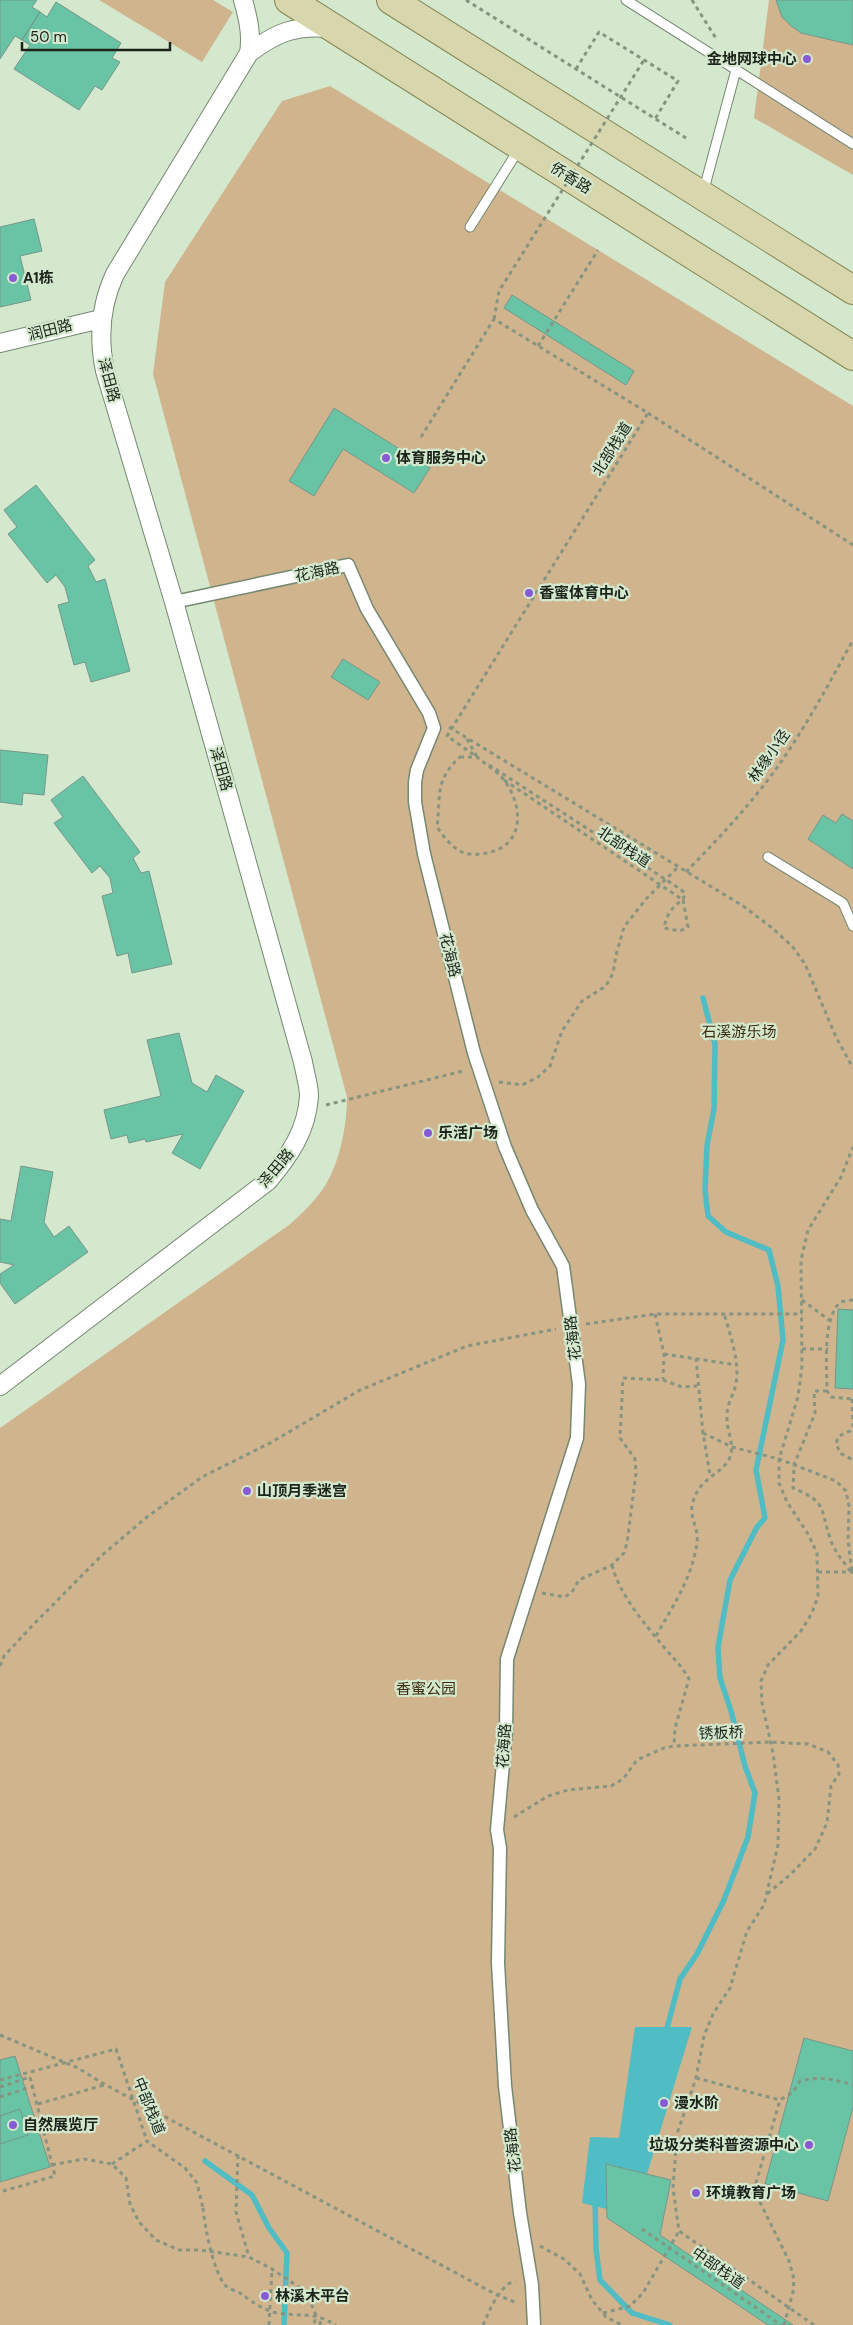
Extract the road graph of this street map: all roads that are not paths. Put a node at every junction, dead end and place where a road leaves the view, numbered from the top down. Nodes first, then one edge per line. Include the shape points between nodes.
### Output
1 (243, 0) edge
2 (289, 0) edge
3 (391, 0) edge
4 (626, 0) edge
5 (328, 16) edge
6 (249, 53) junction
7 (736, 70) junction
8 (853, 144) edge
9 (521, 146) junction
10 (703, 194) junction
11 (470, 228) dead end
12 (853, 290) edge
13 (101, 319) junction
14 (0, 343) edge
15 (853, 356) edge
16 (174, 602) junction
17 (768, 857) dead end
18 (853, 926) edge
19 (0, 1386) edge
20 (534, 2325) edge

1 - 6 street via 248,20
2 - 5 main road, 侨香路
3 - 10 main road
4 - 7 lane
5 - 6 street, 泽田路 via 267,40
5 - 9 main road, 侨香路
6 - 13 street, 泽田路 via 115,274
7 - 8 lane
7 - 10 lane
9 - 11 lane
9 - 15 main road, 侨香路
10 - 12 main road
13 - 14 street, 润田路
13 - 16 street, 泽田路 via 105,371
16 - 19 street, 泽田路 via 303,1062 309,1095 302,1132 268,1181
16 - 20 street, 花海路 via 348,565 367,609 429,713 434,728 417,770 415,802 424,854 480,1071 505,1147 532,1210 563,1266 579,1384 577,1438 507,1659 506,1730 498,1830 498,1963 505,2086
17 - 18 lane via 843,902

